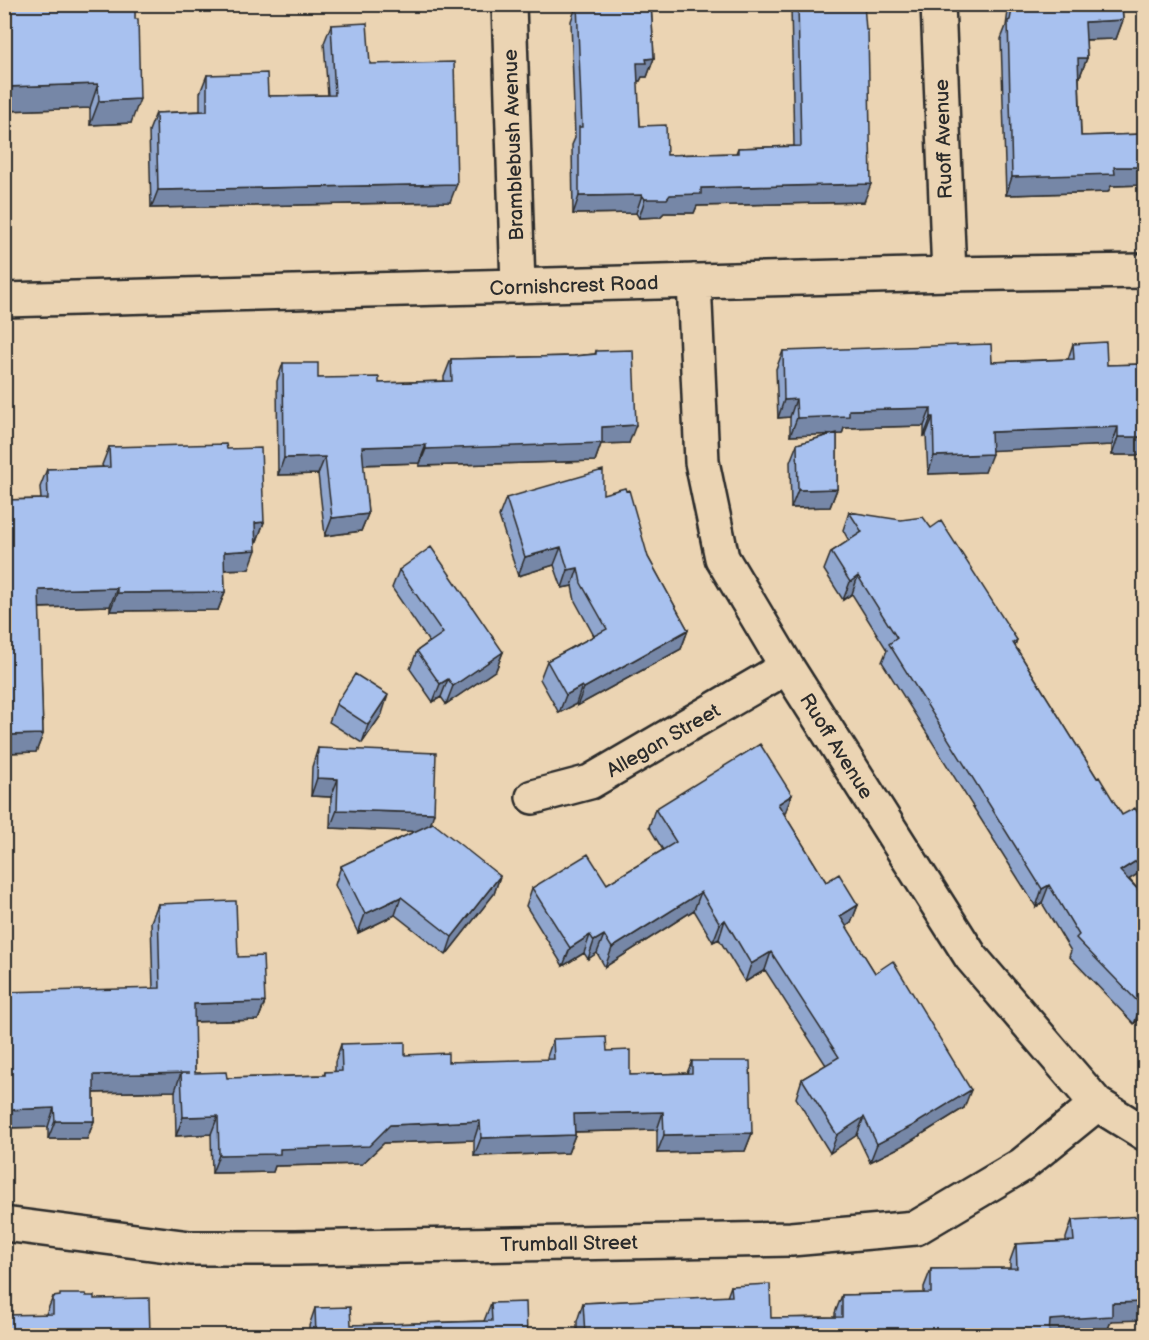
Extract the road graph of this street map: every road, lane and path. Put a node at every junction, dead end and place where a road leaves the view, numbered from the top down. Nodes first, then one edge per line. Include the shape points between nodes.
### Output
1 (508, 4) edge
2 (938, 4) edge
3 (1144, 271) edge
4 (949, 274) junction
5 (694, 281) junction
6 (518, 286) junction
7 (4, 300) edge
8 (787, 667) junction
9 (533, 797) dead end
10 (1097, 1104) junction
11 (1144, 1133) edge
12 (4, 1224) edge

1 - 6 street, Bramblebush Avenue
2 - 4 street, Ruoff Avenue
3 - 4 street, Cornishcrest Road
4 - 5 street, Cornishcrest Road
5 - 6 street, Cornishcrest Road
5 - 8 street, Ruoff Avenue via 702,462 722,558
6 - 7 street, Cornishcrest Road
8 - 9 street, Allegan Street via 590,782
8 - 10 street, Ruoff Avenue via 971,957
10 - 11 street, Ruoff Avenue
10 - 12 street, Trumball Street via 1022,1165 916,1228 791,1239 190,1248

